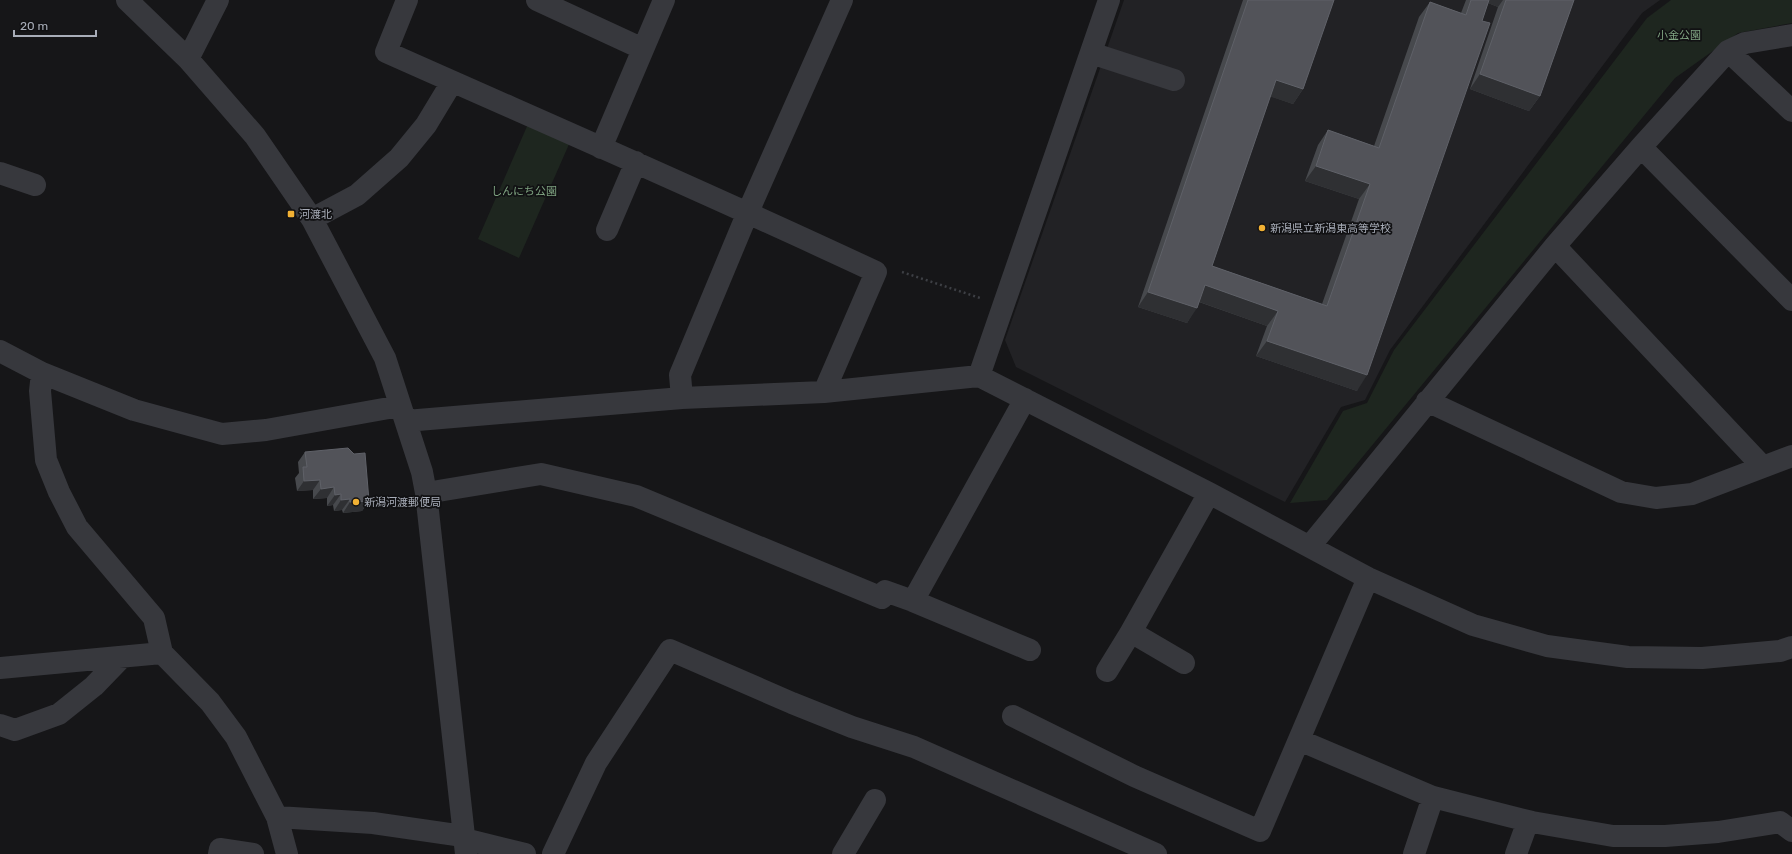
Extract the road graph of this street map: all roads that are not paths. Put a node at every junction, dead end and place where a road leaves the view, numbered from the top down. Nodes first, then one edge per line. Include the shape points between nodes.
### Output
1 (126, 0) edge
2 (218, 0) edge
3 (408, 0) edge
4 (537, 0) edge
5 (664, 0) edge
6 (842, 0) edge
7 (1109, 0) edge
8 (1792, 35) edge
9 (643, 49) junction
10 (1728, 50) junction
11 (1091, 53) junction
12 (188, 59) junction
13 (1174, 80) dead end
14 (452, 82) junction
15 (1792, 111) edge
16 (1641, 147) junction
17 (601, 148) junction
18 (636, 162) junction
19 (0, 173) edge
20 (35, 185) dead end
21 (748, 212) junction
22 (312, 219) junction
23 (607, 230) dead end
24 (1555, 246) junction
25 (1792, 300) edge
26 (0, 351) edge
27 (42, 373) junction
28 (979, 376) junction
29 (824, 392) junction
30 (682, 398) junction
31 (1025, 399) junction
32 (1428, 402) junction
33 (403, 413) junction
34 (1792, 456) edge
35 (1763, 467) junction
36 (426, 493) junction
37 (1209, 493) junction
38 (1310, 546) junction
39 (1368, 578) junction
40 (912, 601) junction
41 (1131, 632) junction
42 (1792, 647) edge
43 (1030, 650) dead end
44 (162, 653) junction
45 (122, 657) junction
46 (1184, 663) dead end
47 (0, 668) edge
48 (1107, 671) dead end
49 (1013, 716) dead end
50 (0, 726) edge
51 (1299, 740) junction
52 (1433, 797) junction
53 (875, 800) dead end
54 (277, 817) junction
55 (1528, 821) junction
56 (1792, 831) edge
57 (464, 843) edge
58 (1610, 845) edge
59 (219, 854) edge
60 (252, 854) edge
61 (287, 854) edge
62 (525, 854) edge
63 (553, 854) edge
64 (844, 854) edge
65 (1156, 854) edge
66 (1414, 854) edge
67 (1516, 854) edge

1 - 12 street
2 - 12 street
3 - 14 street via 386,52
4 - 9 street
5 - 9 street
6 - 21 street
7 - 11 street
8 - 10 street via 1745,43
9 - 17 street
10 - 15 street
10 - 16 street
11 - 13 street
11 - 28 street
12 - 22 street via 255,136
14 - 17 street
14 - 22 street via 426,125 399,158 357,195
16 - 24 street
16 - 25 street
17 - 18 street
18 - 21 street
18 - 23 street
19 - 20 street
21 - 29 street via 876,272
21 - 30 street via 680,375
22 - 33 street via 385,358
24 - 32 street
24 - 35 street
26 - 27 street
27 - 33 street via 134,410 222,434
27 - 44 street via 40,391 46,460 59,492 77,527 154,618
28 - 29 street
28 - 31 street
29 - 30 street
30 - 33 street
31 - 37 street
31 - 40 street
32 - 35 street via 1621,492 1656,498 1692,494
32 - 38 street
33 - 36 street
34 - 35 street
36 - 40 street via 541,474 636,496 882,598 885,591
36 - 57 street
37 - 38 street
37 - 41 street
38 - 39 street
39 - 42 street via 1473,625 1547,646 1628,657 1702,658
39 - 51 street
40 - 43 street
41 - 46 street
41 - 48 street
44 - 45 street
44 - 54 street via 210,702 236,737
45 - 47 street
45 - 50 street via 94,686 59,714 14,730
49 - 51 street via 1134,776 1260,831
51 - 52 street
52 - 55 street
52 - 66 street
53 - 64 street
54 - 57 street via 373,823
54 - 61 street
55 - 58 street
55 - 67 street
56 - 58 street via 1780,822
57 - 62 street
59 - 60 street via 220,849
63 - 65 street via 596,763 670,650 792,703 914,747

